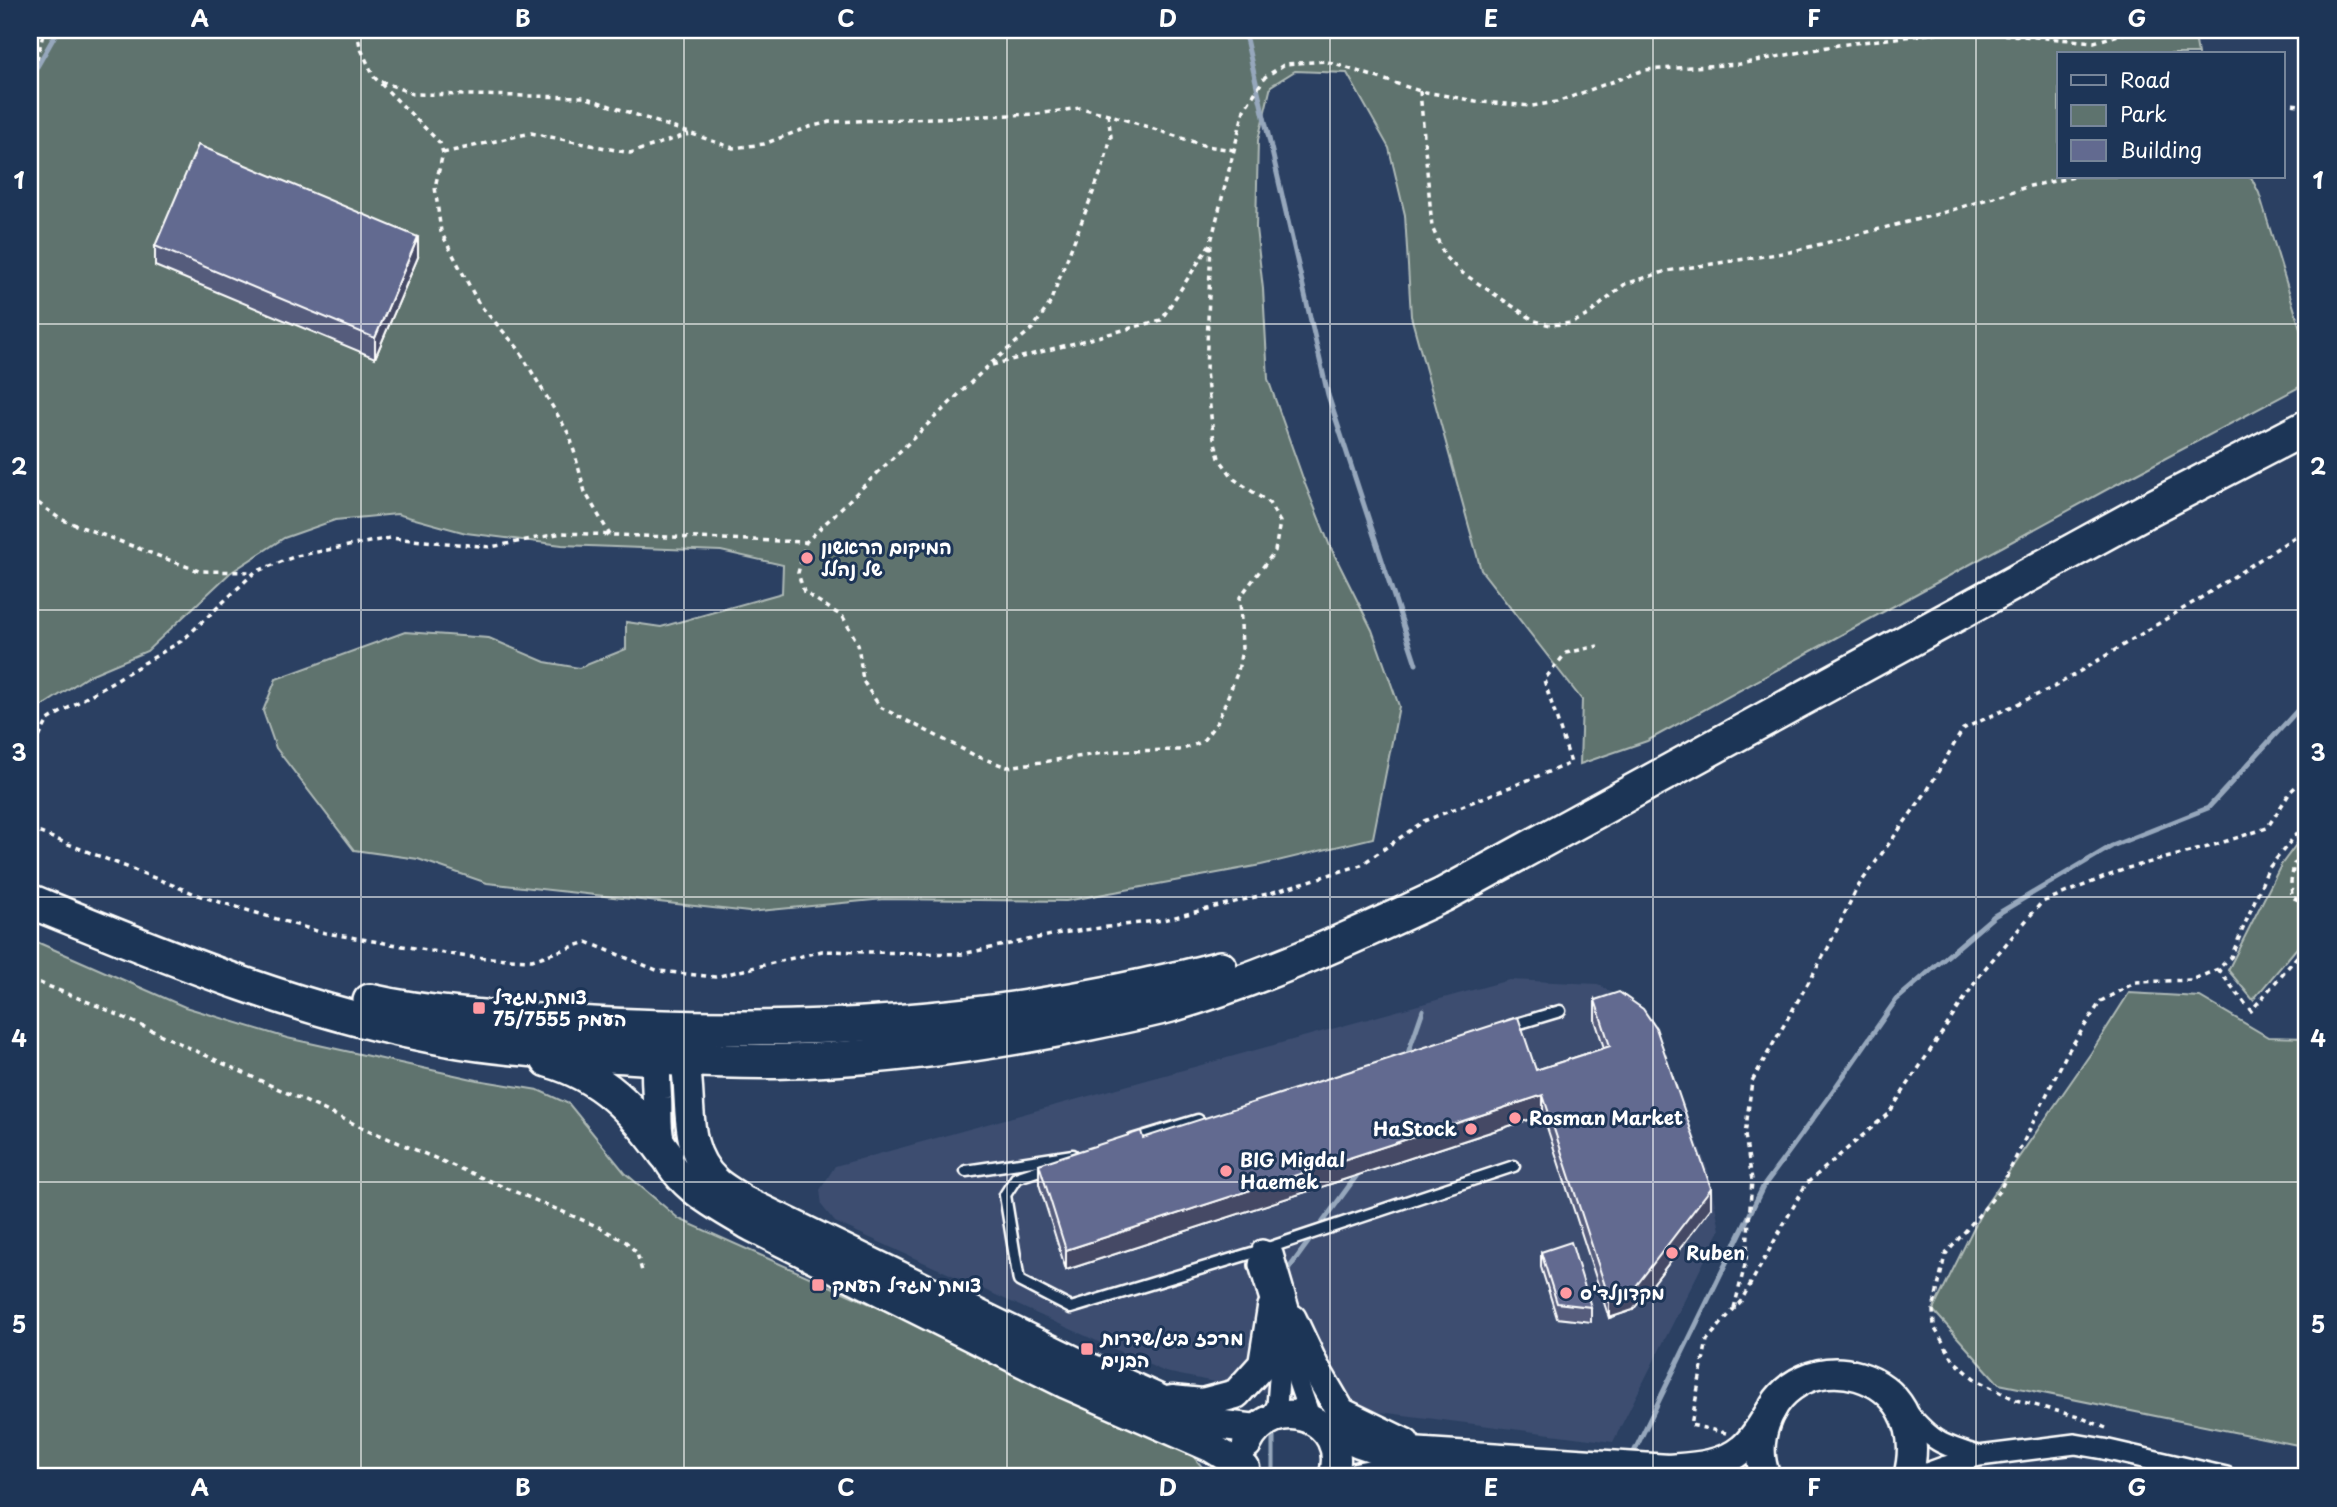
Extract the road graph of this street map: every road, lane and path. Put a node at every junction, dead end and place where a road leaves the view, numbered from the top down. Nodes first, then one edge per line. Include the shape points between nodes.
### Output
1 (44, 30) edge
2 (356, 30) edge
3 (2136, 30) edge
4 (380, 81) junction
5 (30, 89) edge
6 (1420, 90) junction
7 (2284, 103) edge
8 (2307, 106) edge
9 (1108, 114) junction
10 (691, 134) junction
11 (1234, 150) junction
12 (443, 153) junction
13 (2069, 178) edge
14 (1211, 242) junction
15 (988, 366) junction
16 (2307, 426) edge
17 (30, 497) edge
18 (2307, 529) edge
19 (610, 535) junction
20 (806, 542) junction
21 (255, 572) junction
22 (1598, 646) dead end
23 (30, 755) edge
24 (2307, 776) edge
25 (2307, 821) edge
26 (30, 829) edge
27 (2307, 856) edge
28 (1443, 895) junction
29 (30, 901) edge
30 (2307, 904) edge
31 (130, 942) junction
32 (2307, 944) edge
33 (2218, 969) junction
34 (30, 979) edge
35 (1560, 1012) dead end
36 (1506, 1028) edge
37 (671, 1029) junction
38 (495, 1045) junction
39 (670, 1059) junction
40 (1211, 1116) edge
41 (1117, 1145) edge
42 (666, 1154) junction
43 (1514, 1166) dead end
44 (966, 1171) dead end
45 (1262, 1250) junction
46 (643, 1275) dead end
47 (1734, 1308) junction
48 (1282, 1314) junction
49 (1894, 1397) junction
50 (1160, 1399) junction
51 (1772, 1409) junction
52 (1317, 1423) junction
53 (1262, 1424) junction
54 (2106, 1429) dead end
55 (1751, 1439) junction
56 (1979, 1456) junction
57 (2152, 1469) edge
58 (1454, 1471) edge
59 (1247, 1473) edge
60 (1333, 1477) edge
61 (1356, 1477) edge
62 (1766, 1477) edge
63 (1908, 1477) edge
64 (1916, 1477) edge
65 (2225, 1477) edge

1 - 5 path
2 - 4 path via 360,47
3 - 6 path via 2094,42 1976,32 1838,45 1740,64 1644,70 1557,102 1532,106
4 - 10 path via 412,94 584,97
4 - 12 path via 440,143
6 - 11 path via 1325,61 1285,64 1265,77 1244,110
6 - 13 path via 1433,227 1445,257 1535,321 1550,325 1572,323 1625,284 1667,271 1790,251
7 - 8 path
9 - 10 path via 1080,108 1037,114 830,122 764,144 733,148
9 - 11 path via 1206,146
9 - 15 path via 1111,136 1103,166 1049,305 1032,328
10 - 12 path via 630,153 531,132
11 - 14 path
12 - 19 path via 435,187 441,233 479,304 517,347 570,436 585,492
14 - 15 path via 1161,320
14 - 20 path via 1206,371 1213,434 1219,458 1234,479 1269,503 1280,522 1275,551 1240,597 1238,671 1218,721 1202,742 1180,750 1118,751 1007,767 894,715 880,707 863,681 858,644 843,617 804,592 799,573
15 - 20 path
16 - 28 highway
17 - 21 path via 60,519 199,571
18 - 47 path via 2054,687 1963,729 1927,792 1857,888 1752,1081 1745,1135 1752,1180 1746,1261
19 - 20 path
19 - 21 path via 562,533 491,547 390,538 296,556
21 - 23 path via 183,640 48,720
22 - 26 path via 1566,653 1544,680 1571,763 1424,821 1361,866 1163,920 1061,933 962,954 822,951 715,977 659,971 587,942 532,960 468,957 320,932 203,897
24 - 47 path via 2291,791 2267,828 2127,868 2042,902 1982,972 1889,1113 1806,1184
25 - 33 path via 2268,869 2231,957
27 - 30 path via 2294,864 2291,882 2292,897
28 - 37 highway via 1309,943 1208,972 1022,1009 864,1025
28 - 39 highway via 1257,977 1169,1005 1083,1025 900,1054 813,1061
29 - 31 highway
31 - 37 highway via 376,1002 533,1021
31 - 38 highway via 299,1002 448,1039
32 - 33 path via 2251,1011
33 - 54 path via 2192,979 2136,982 2101,1001 2067,1053 2000,1190 1945,1255 1933,1310 1934,1327 1954,1361 1976,1380 2016,1399
34 - 46 path via 360,1127 599,1227 637,1253
35 - 36 lane
37 - 39 main road
38 - 39 highway
38 - 42 highway via 585,1075 640,1118
39 - 42 main road via 660,1141
39 - 50 main road via 694,1144 715,1181 743,1199
40 - 41 lane
42 - 59 main road via 673,1169 694,1190 752,1227 1066,1384 1212,1448
43 - 45 lane
44 - 45 lane via 1078,1156 1016,1178 1005,1195 1018,1281 1071,1308
45 - 48 street via 1273,1254
47 - 55 path via 1707,1340 1690,1425
48 - 50 main road via 1263,1364 1236,1394 1202,1403
48 - 52 street via 1297,1382
48 - 53 street via 1277,1406
48 - 58 main road via 1341,1412
49 - 51 main road via 1875,1382 1852,1374 1828,1373 1791,1387
49 - 56 street via 1928,1436
49 - 63 main road via 1913,1437
50 - 53 main road via 1215,1424
51 - 55 main road
51 - 62 main road via 1760,1451
52 - 53 main road via 1289,1414
52 - 58 main road via 1359,1443
52 - 60 main road via 1336,1453
53 - 59 main road via 1247,1444
55 - 58 main road via 1743,1449 1705,1466
56 - 57 street via 2076,1444
56 - 64 street
57 - 65 street
58 - 61 main road

